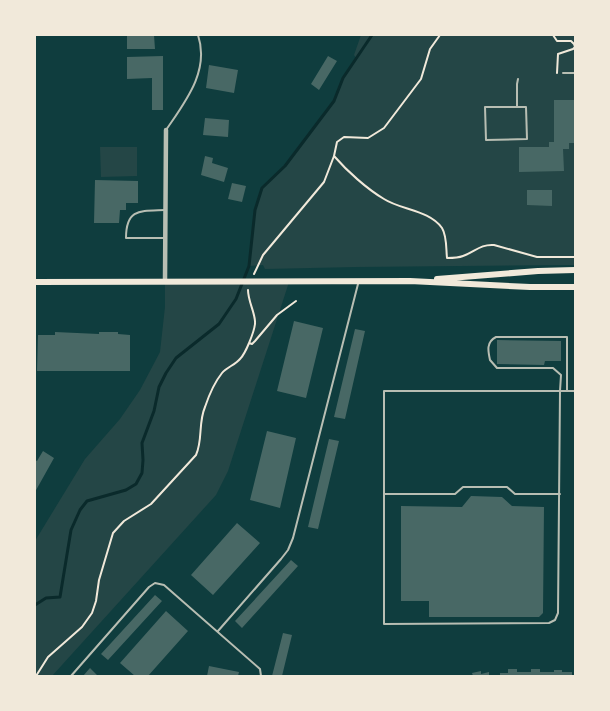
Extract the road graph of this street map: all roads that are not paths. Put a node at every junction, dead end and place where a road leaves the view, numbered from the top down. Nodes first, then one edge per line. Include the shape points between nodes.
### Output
1 (198, 35) edge
2 (563, 73) dead end
3 (575, 73) edge
4 (518, 79) dead end
5 (516, 107) junction
6 (166, 130) joint
7 (166, 210) junction
8 (166, 238) junction
9 (575, 270) edge
10 (165, 281) junction
11 (410, 281) junction
12 (35, 282) edge
13 (358, 282) junction
14 (575, 287) edge
15 (560, 391) junction
16 (567, 391) junction
17 (575, 391) edge
18 (384, 494) junction
19 (560, 494) junction
20 (218, 631) junction
21 (71, 676) edge
22 (261, 676) edge

1 - 6 lane via 202,60 198,75 188,98
2 - 3 lane
4 - 5 lane
5 - 5 lane via 526,107 527,139 486,140 485,108
6 - 7 street
7 - 8 street
7 - 8 lane via 134,214 127,223 126,238
8 - 10 street
9 - 11 main road
10 - 12 main road
10 - 13 main road
11 - 13 main road
11 - 14 main road
13 - 20 lane via 293,538 288,550
15 - 16 lane
15 - 16 lane via 561,375 553,368 498,368 490,360 489,344 492,339 568,338
15 - 18 lane via 384,391
15 - 19 lane
16 - 17 lane
18 - 19 lane via 455,494 463,487 507,487 515,494
18 - 19 lane via 384,624 549,623 555,620 558,613
20 - 21 lane via 164,585 155,583
20 - 22 lane via 260,669

